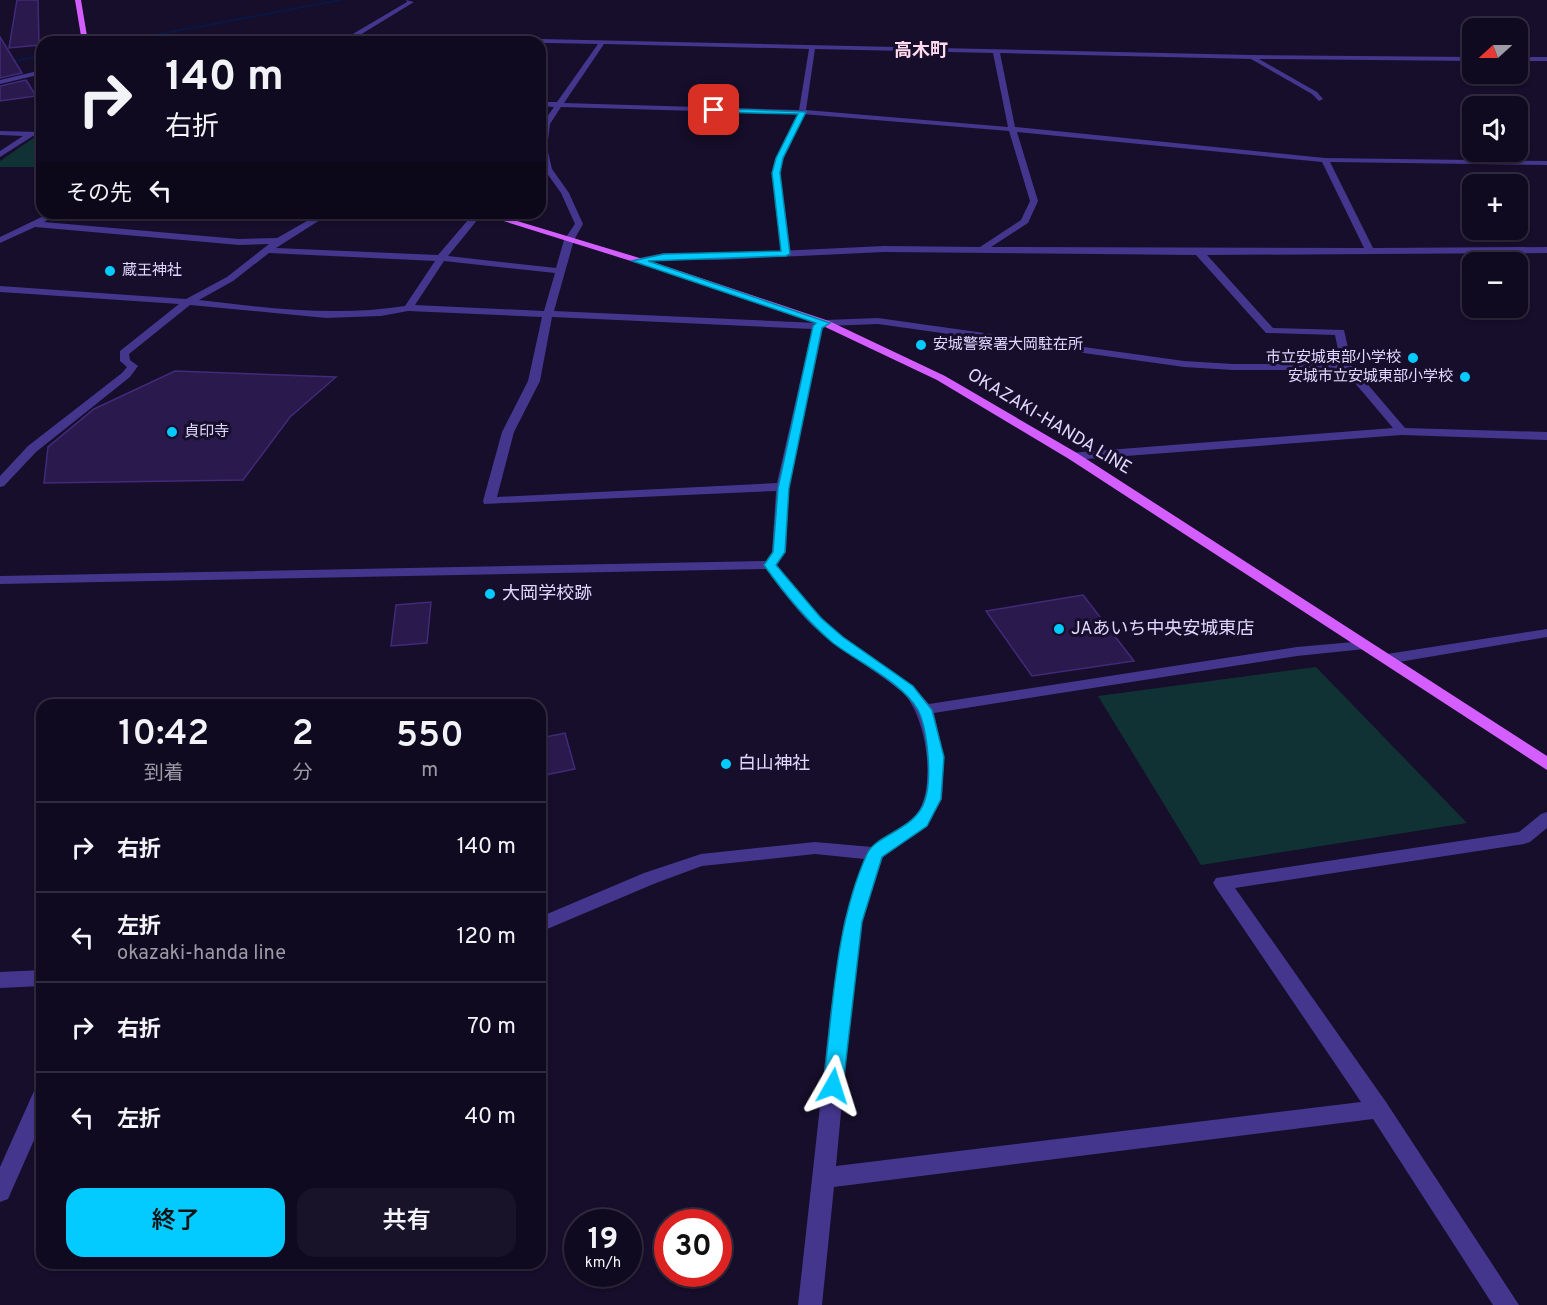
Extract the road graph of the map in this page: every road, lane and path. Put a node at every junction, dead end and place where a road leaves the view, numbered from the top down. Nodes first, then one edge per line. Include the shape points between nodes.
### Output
1 (78, 0) edge
2 (409, 0) edge
3 (84, 36) edge
4 (356, 36) edge
5 (546, 42) edge
6 (602, 43) junction
7 (812, 48) junction
8 (996, 52) junction
9 (1252, 57) junction
10 (1462, 59) edge
11 (1528, 59) edge
12 (1547, 59) edge
13 (36, 73) edge
14 (0, 82) edge
15 (1319, 99) dead end
16 (546, 105) edge
17 (559, 106) junction
18 (802, 112) junction
19 (546, 124) edge
20 (1012, 129) junction
21 (0, 133) edge
22 (32, 133) junction
23 (36, 133) edge
24 (0, 155) edge
25 (1325, 160) junction
26 (546, 161) edge
27 (1547, 163) edge
28 (44, 219) edge
29 (317, 219) edge
30 (475, 219) edge
31 (500, 219) edge
32 (33, 224) junction
33 (0, 240) edge
34 (569, 240) junction
35 (279, 241) junction
36 (984, 248) junction
37 (267, 250) junction
38 (1547, 250) edge
39 (1370, 251) junction
40 (1199, 252) junction
41 (786, 254) junction
42 (441, 258) junction
43 (637, 261) junction
44 (561, 271) junction
45 (0, 289) edge
46 (188, 302) junction
47 (408, 308) junction
48 (548, 315) junction
49 (821, 324) junction
50 (1347, 367) junction
51 (1402, 431) junction
52 (1547, 436) edge
53 (1073, 456) junction
54 (0, 483) edge
55 (783, 488) junction
56 (770, 565) junction
57 (0, 580) edge
58 (1547, 633) edge
59 (1365, 645) junction
60 (1387, 659) junction
61 (925, 710) junction
62 (1547, 764) edge
63 (1547, 818) edge
64 (875, 854) junction
65 (546, 922) edge
66 (36, 978) edge
67 (0, 980) edge
68 (1378, 1108) junction
69 (36, 1111) edge
70 (823, 1178) junction
71 (0, 1192) edge
72 (810, 1305) edge
73 (1507, 1305) edge

1 - 3 main road
2 - 4 street
5 - 6 street
6 - 7 street
6 - 17 street
7 - 8 street
7 - 18 street
8 - 9 street
8 - 20 street
9 - 10 street
9 - 15 street
11 - 12 street
13 - 14 street
16 - 17 street
17 - 18 street
17 - 19 street
18 - 20 street
18 - 41 street via 776,173
20 - 25 street
20 - 36 street via 1034,201 1024,221
21 - 22 street
22 - 23 street
22 - 24 street
25 - 27 street
25 - 39 street
26 - 34 street via 579,224
28 - 32 street
29 - 35 street
30 - 42 street
31 - 34 main road, OKAZAKI-HANDA LINE
32 - 33 street
32 - 35 street via 239,242
34 - 43 main road, OKAZAKI-HANDA LINE
34 - 44 street
35 - 37 street
36 - 40 street
36 - 41 street
37 - 42 street
37 - 46 street via 230,279
38 - 39 street
39 - 40 street
40 - 50 street via 1270,331 1340,332
41 - 43 street via 664,256
42 - 44 street
42 - 47 street
43 - 49 main road, OKAZAKI-HANDA LINE
44 - 48 street
45 - 46 street
46 - 47 street via 357,315
46 - 54 street via 124,353 125,361 133,366 126,375 32,449
47 - 48 street
48 - 49 street
48 - 55 street via 534,381 508,432 489,501
49 - 50 street via 878,321 1184,364 1233,368
49 - 53 main road, OKAZAKI-HANDA LINE via 941,378
49 - 55 street
50 - 51 street
51 - 52 street
51 - 53 street
53 - 59 main road, OKAZAKI-HANDA LINE
55 - 56 street via 779,552
56 - 57 street
56 - 61 street via 816,621 908,689
58 - 60 street
59 - 60 main road, OKAZAKI-HANDA LINE
59 - 61 street via 1269,654 1184,671
60 - 62 main road, OKAZAKI-HANDA LINE
61 - 64 street via 936,757 933,799 921,822
63 - 68 street via 1524,837 1222,883
64 - 65 street via 815,848 701,860
64 - 70 street via 853,922
66 - 67 street
68 - 70 street
68 - 73 street
69 - 71 street
70 - 72 street

